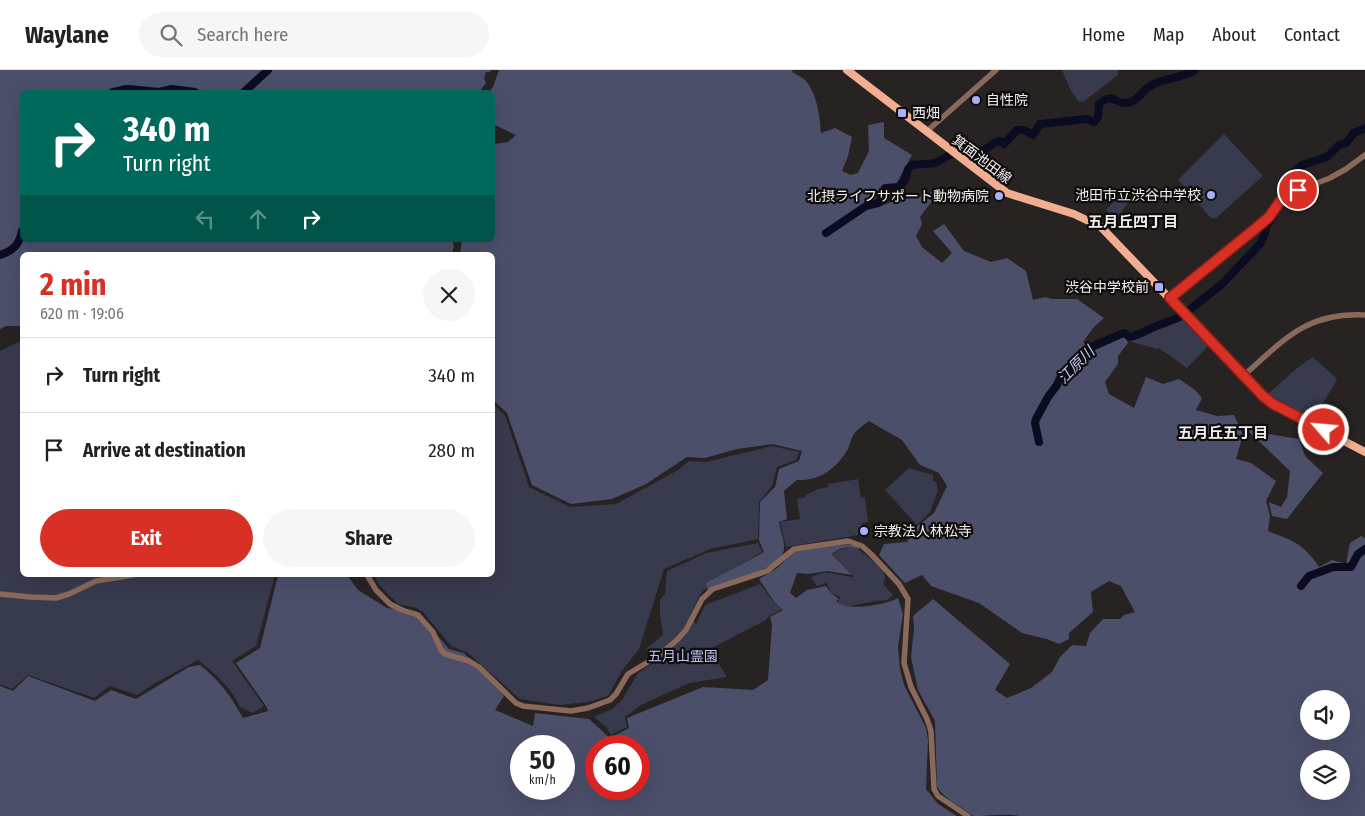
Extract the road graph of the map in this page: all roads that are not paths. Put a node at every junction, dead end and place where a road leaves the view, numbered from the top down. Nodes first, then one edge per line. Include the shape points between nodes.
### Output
1 (847, 70) edge
2 (996, 70) edge
3 (926, 132) junction
4 (1365, 155) edge
5 (1170, 298) junction
6 (1365, 315) edge
7 (1243, 376) junction
8 (1365, 452) edge
9 (121, 577) edge
10 (368, 577) edge
11 (0, 594) edge
12 (968, 816) edge

1 - 3 main road, 箕面池田線
2 - 3 street
3 - 5 main road, 箕面池田線 via 1007,193 1096,224
4 - 5 street via 1330,178 1284,196 1269,217
5 - 7 main road, 箕面池田線
6 - 7 street via 1328,316 1308,324
7 - 8 main road, 箕面池田線 via 1273,404
9 - 11 street via 96,581 56,598
10 - 12 street via 390,604 418,615 445,654 479,667 516,703 571,711 610,700 628,674 677,640 702,599 713,589 767,571 794,549 848,541 862,546 899,584 908,599 904,663 931,731 934,789 938,796

